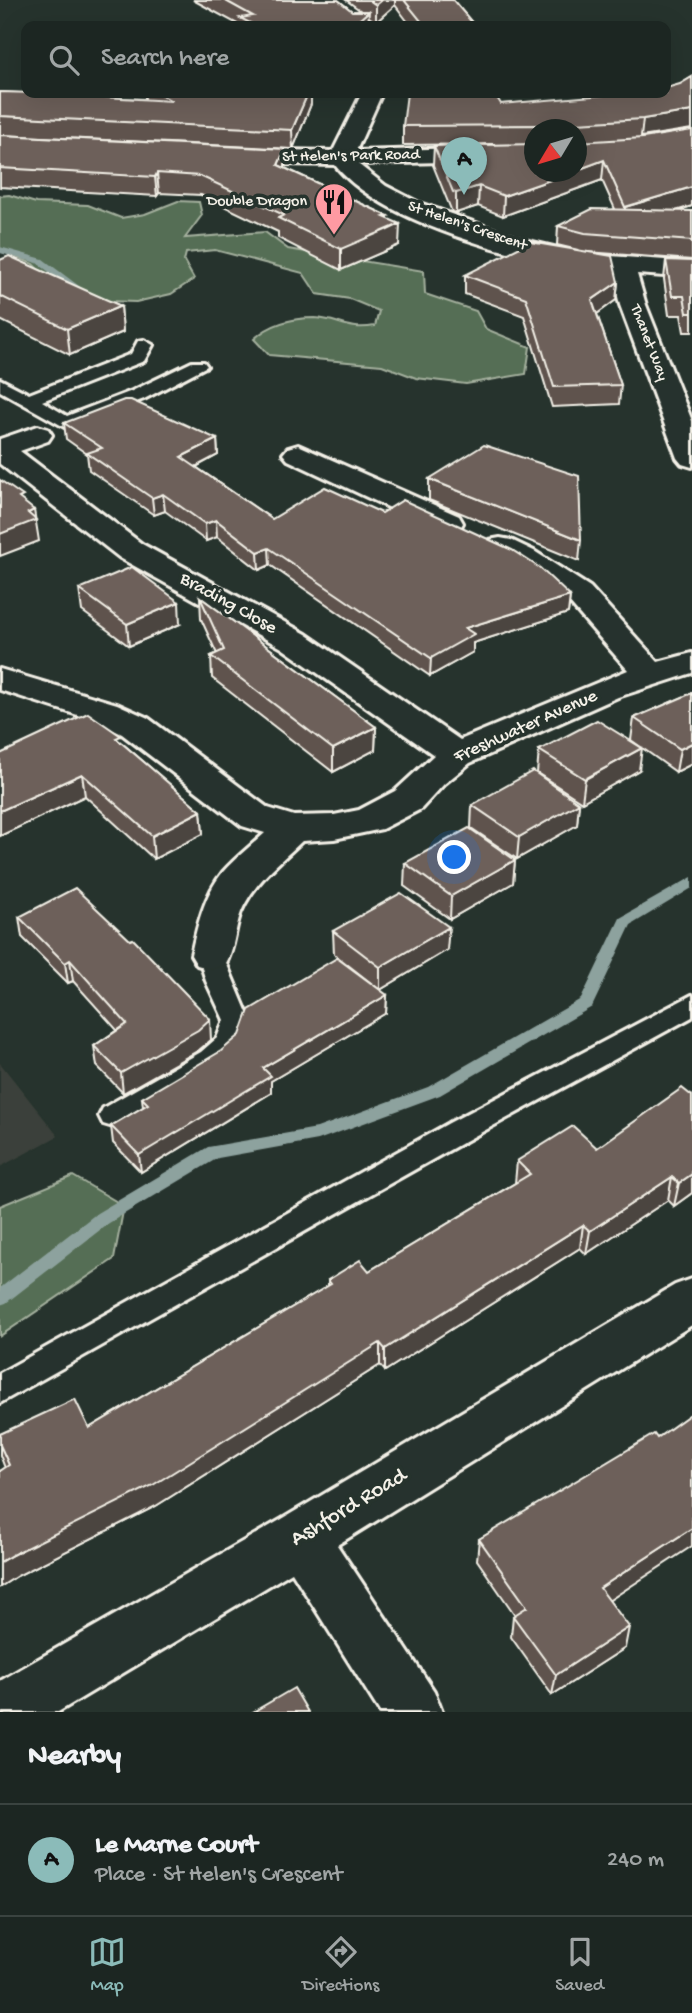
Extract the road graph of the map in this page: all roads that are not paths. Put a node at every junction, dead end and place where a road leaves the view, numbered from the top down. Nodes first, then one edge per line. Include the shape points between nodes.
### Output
1 (370, 98) edge
2 (524, 153) edge
3 (217, 156) edge
4 (341, 158) junction
5 (624, 265) junction
6 (692, 270) edge
7 (144, 345) dead end
8 (198, 366) dead end
9 (0, 384) edge
10 (27, 401) junction
11 (38, 435) dead end
12 (0, 449) edge
13 (692, 458) edge
14 (305, 467) dead end
15 (692, 663) edge
16 (650, 674) junction
17 (0, 679) edge
18 (457, 755) junction
19 (292, 829) junction
20 (211, 956) joint
21 (692, 1005) edge
22 (113, 1116) dead end
23 (692, 1300) edge
24 (0, 1389) edge
25 (301, 1537) junction
26 (3, 1712) edge
27 (413, 1712) edge

1 - 4 street
2 - 4 street, St Helen's Park Road
3 - 4 street, St Helen's Park Road
4 - 5 street, St Helen's Crescent via 356,178 412,209 568,259
5 - 6 street, St Helen's Crescent
5 - 13 street, Thanet Way via 629,293
7 - 10 lane via 138,357
8 - 10 lane via 66,423
9 - 10 lane
11 - 12 street, Brading Close
12 - 18 street, Brading Close via 131,551 295,641
14 - 16 street via 523,558 579,594
15 - 16 street, Freshwater Avenue
16 - 18 street, Freshwater Avenue
17 - 19 street, Freshwater Avenue via 135,726 255,817
18 - 19 street, Freshwater Avenue via 408,800 369,820
19 - 20 street via 237,881 220,915
20 - 22 lane via 237,1020 229,1043 211,1059
21 - 24 lane
23 - 25 street, Ashford Road
25 - 26 street, Ashford Road
25 - 27 street

